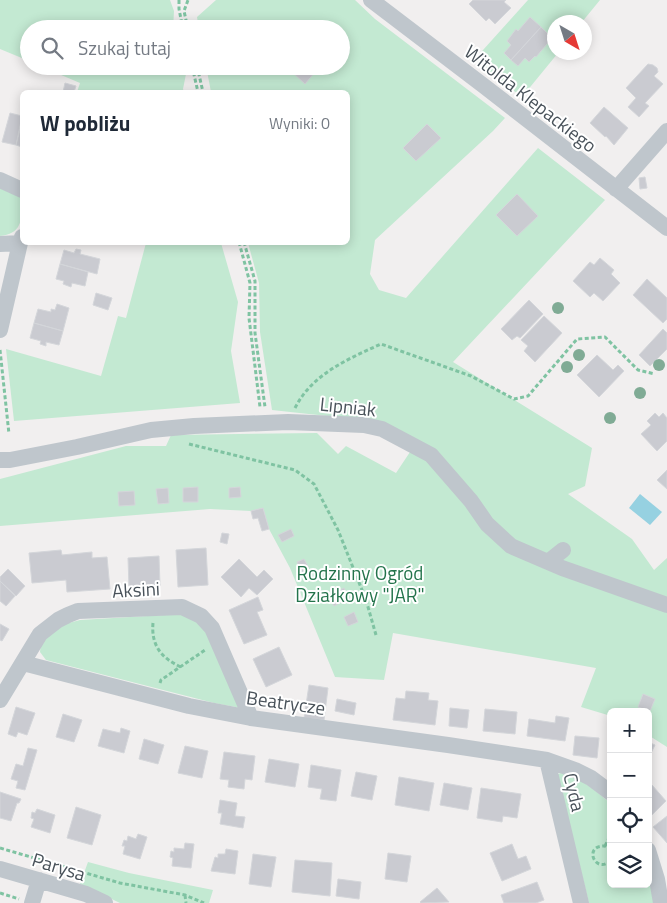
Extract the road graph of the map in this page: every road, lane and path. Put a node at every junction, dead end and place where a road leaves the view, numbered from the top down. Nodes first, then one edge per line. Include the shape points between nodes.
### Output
1 (179, 0) edge
2 (188, 0) edge
3 (371, 0) edge
4 (181, 20) edge
5 (186, 20) edge
6 (194, 75) edge
7 (199, 75) edge
8 (198, 90) edge
9 (203, 90) edge
10 (667, 131) edge
11 (0, 180) edge
12 (20, 189) edge
13 (616, 189) junction
14 (667, 228) edge
15 (20, 240) edge
16 (0, 244) edge
17 (20, 244) edge
18 (240, 245) edge
19 (245, 245) edge
20 (0, 330) edge
21 (0, 350) edge
22 (655, 374) dead end
23 (264, 422) junction
24 (288, 422) junction
25 (9, 434) dead end
26 (187, 443) dead end
27 (0, 460) edge
28 (563, 550) dead end
29 (548, 562) junction
30 (667, 605) edge
31 (154, 607) junction
32 (376, 635) dead end
33 (219, 643) junction
34 (23, 663) junction
35 (181, 667) junction
36 (156, 698) junction
37 (0, 700) edge
38 (251, 718) junction
39 (547, 760) junction
40 (607, 790) edge
41 (607, 842) edge
42 (605, 846) joint
43 (0, 848) edge
44 (652, 862) edge
45 (607, 864) edge
46 (0, 869) edge
47 (39, 880) junction
48 (185, 895) junction
49 (32, 903) edge
50 (105, 903) edge
51 (186, 903) edge
52 (204, 903) edge
53 (580, 903) edge
54 (661, 903) edge

1 - 4 path
2 - 5 path via 184,11
3 - 13 street, Witolda Klepackiego
6 - 8 path
7 - 9 path
10 - 13 street
11 - 12 street
13 - 14 street, Witolda Klepackiego
15 - 16 street
17 - 20 street
18 - 23 path via 250,283 250,333
19 - 23 path via 254,282 255,332
21 - 25 path
22 - 24 path via 638,370 605,337 577,339 528,396 514,399 471,376 381,344 322,374 301,396
23 - 24 street, Lipniak
23 - 27 street, Lipniak via 151,430
24 - 29 street, Lipniak via 364,425 382,429 404,440 430,455 487,524 511,546
26 - 32 path via 295,470 314,484 338,530 366,600
28 - 29 street
29 - 30 street, Lipniak
31 - 33 street, Aksini via 182,607 194,612 212,628
31 - 34 street, Aksini via 78,611 68,615 40,634
31 - 35 path via 152,631 157,646 162,656
33 - 35 path
33 - 38 street, Aksini
34 - 36 street, Beatrycze
34 - 37 street, Aksini
35 - 36 path via 161,680
36 - 38 street, Beatrycze
38 - 39 street, Beatrycze
39 - 40 street, Cyda via 575,770
39 - 53 street, Cyda
41 - 42 path
42 - 45 path via 596,848 593,859 600,865
43 - 48 path via 120,883
44 - 54 street
46 - 47 street, Parysa
47 - 49 street
47 - 50 street, Parysa
48 - 51 path
48 - 52 path

